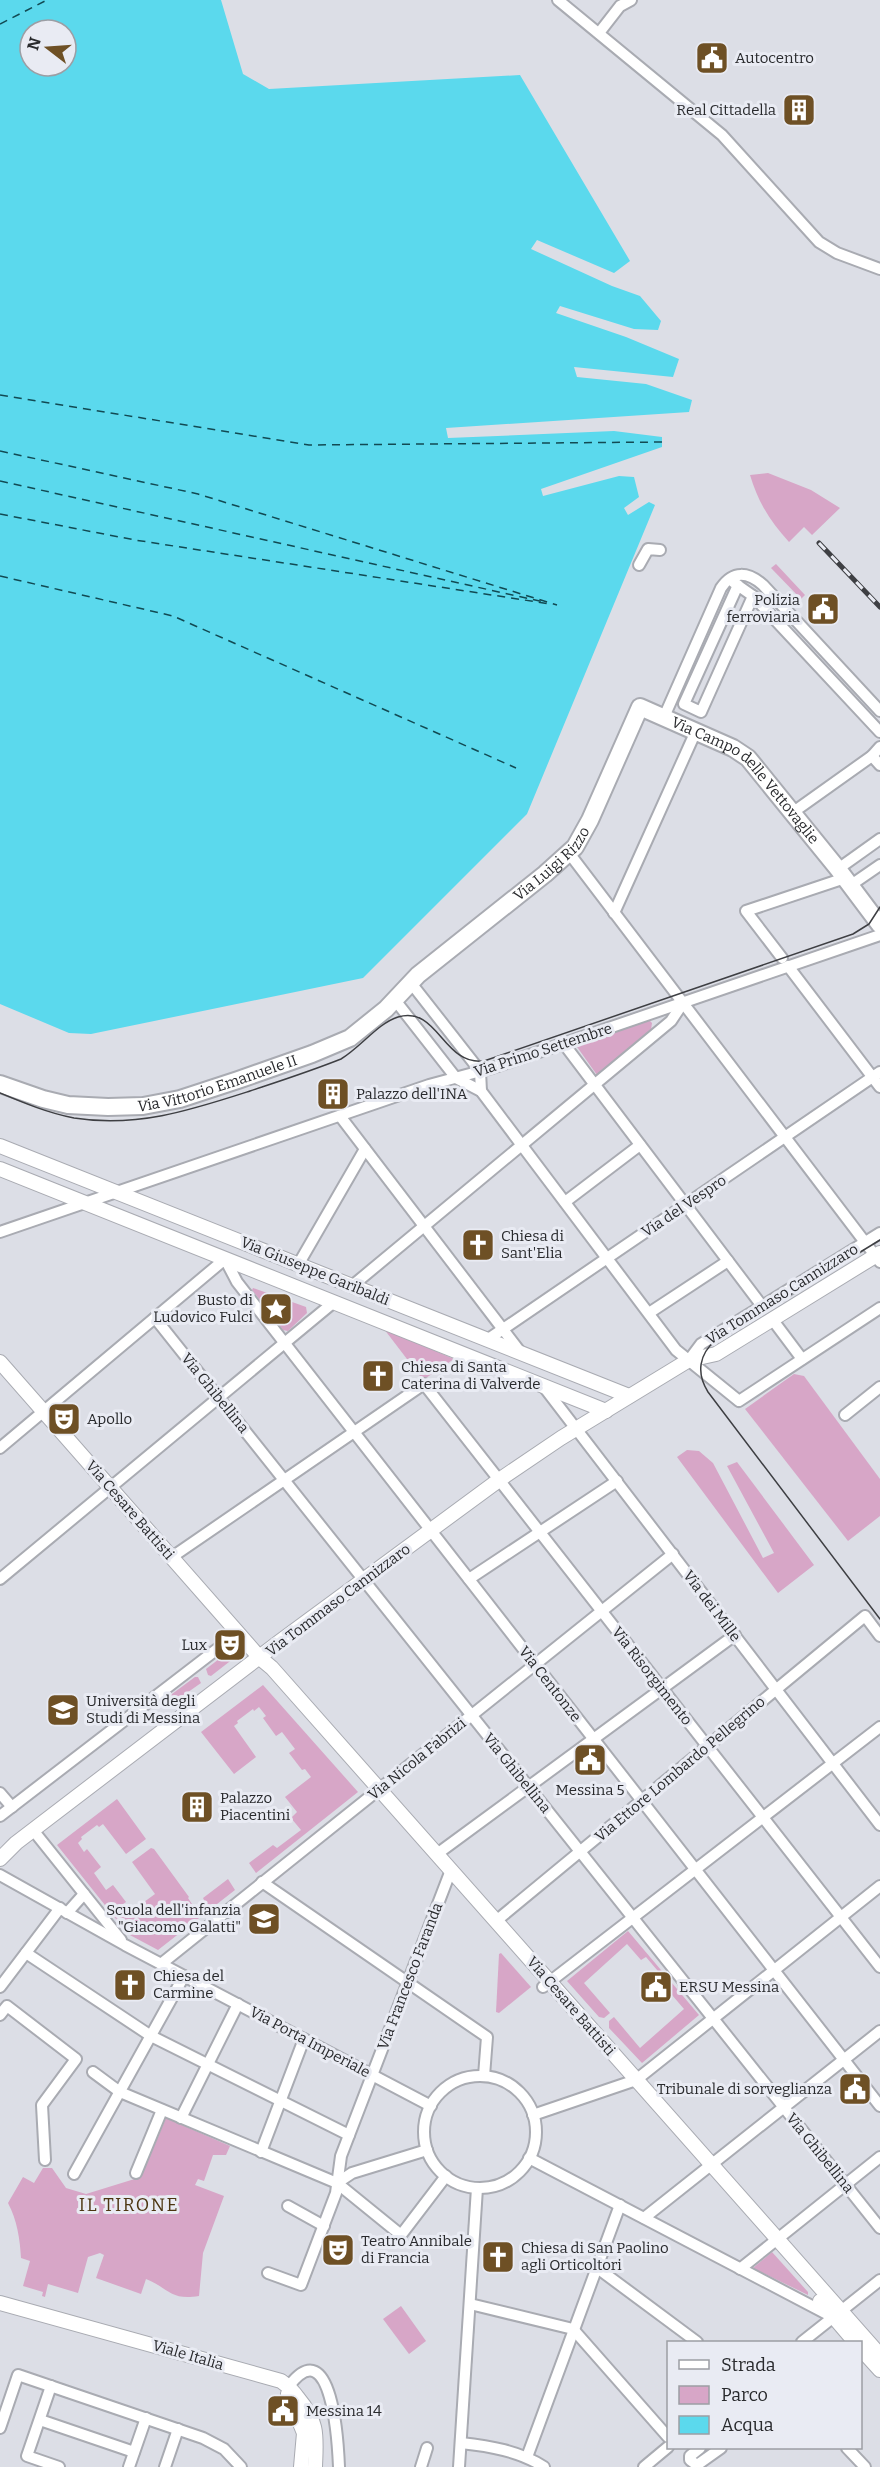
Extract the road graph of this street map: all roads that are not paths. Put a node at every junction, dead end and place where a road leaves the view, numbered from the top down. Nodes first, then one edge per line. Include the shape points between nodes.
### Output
1 (558, 0) edge
2 (631, 0) edge
3 (599, 33) junction
4 (880, 269) edge
5 (660, 550) dead end
6 (639, 565) dead end
7 (733, 582) junction
8 (753, 596) junction
9 (640, 707) joint
10 (880, 711) edge
11 (664, 717) junction
12 (696, 732) junction
13 (880, 732) edge
14 (880, 747) edge
15 (872, 756) junction
16 (880, 765) edge
17 (792, 813) junction
18 (880, 839) edge
19 (569, 853) junction
20 (880, 864) edge
21 (845, 877) junction
22 (614, 913) junction
23 (880, 925) edge
24 (880, 935) edge
25 (785, 962) junction
26 (411, 983) junction
27 (395, 1000) junction
28 (682, 1003) junction
29 (564, 1044) junction
30 (480, 1071) junction
31 (876, 1074) edge
32 (456, 1078) junction
33 (0, 1084) edge
34 (594, 1085) junction
35 (880, 1087) edge
36 (481, 1091) junction
37 (340, 1116) junction
38 (784, 1137) junction
39 (522, 1145) junction
40 (640, 1145) junction
41 (0, 1146) edge
42 (365, 1149) junction
43 (0, 1169) edge
44 (116, 1192) junction
45 (565, 1202) junction
46 (86, 1203) junction
47 (685, 1205) junction
48 (424, 1227) junction
49 (0, 1232) edge
50 (880, 1233) edge
51 (865, 1242) junction
52 (878, 1257) edge
53 (607, 1258) junction
54 (225, 1259) junction
55 (728, 1262) junction
56 (298, 1264) junction
57 (352, 1286) junction
58 (334, 1302) junction
59 (762, 1306) junction
60 (880, 1308) edge
61 (649, 1312) junction
62 (155, 1317) junction
63 (772, 1319) junction
64 (503, 1330) junction
65 (487, 1340) junction
66 (284, 1343) junction
67 (521, 1353) junction
68 (802, 1359) junction
69 (689, 1360) junction
70 (0, 1362) edge
71 (544, 1386) junction
72 (880, 1387) edge
73 (629, 1396) junction
74 (219, 1398) junction
75 (43, 1411) junction
76 (606, 1411) junction
77 (845, 1415) dead end
78 (577, 1428) junction
79 (354, 1432) junction
80 (0, 1448) edge
81 (284, 1480) junction
82 (499, 1480) junction
83 (617, 1481) junction
84 (110, 1487) junction
85 (431, 1530) junction
86 (540, 1532) junction
87 (673, 1554) junction
88 (172, 1557) junction
89 (0, 1579) edge
90 (468, 1579) junction
91 (364, 1580) junction
92 (601, 1611) junction
93 (238, 1633) junction
94 (735, 1635) junction
95 (880, 1636) edge
96 (260, 1658) junction
97 (535, 1664) junction
98 (662, 1689) junction
99 (777, 1690) junction
100 (471, 1715) junction
101 (880, 1727) edge
102 (593, 1739) junction
103 (707, 1747) junction
104 (833, 1763) junction
105 (528, 1786) junction
106 (376, 1791) junction
107 (0, 1793) edge
108 (642, 1801) junction
109 (12, 1808) junction
110 (0, 1816) edge
111 (763, 1817) junction
112 (880, 1825) edge
113 (33, 1830) junction
114 (580, 1852) junction
115 (436, 1854) junction
116 (0, 1859) edge
117 (695, 1869) junction
118 (449, 1874) junction
119 (0, 1875) edge
120 (262, 1882) junction
121 (880, 1886) edge
122 (84, 1894) junction
123 (64, 1910) junction
124 (841, 1917) junction
125 (633, 1918) junction
126 (496, 1921) junction
127 (125, 1945) junction
128 (26, 1953) junction
129 (161, 1964) junction
130 (880, 1967) edge
131 (774, 1971) junction
132 (184, 1976) junction
133 (407, 1983) junction
134 (546, 1984) junction
135 (1, 1985) edge
136 (238, 2004) junction
137 (0, 2015) edge
138 (713, 2019) junction
139 (880, 2031) edge
140 (151, 2036) junction
141 (304, 2039) junction
142 (844, 2060) junction
143 (208, 2064) junction
144 (93, 2072) dead end
145 (372, 2075) junction
146 (484, 2076) junction
147 (632, 2082) junction
148 (120, 2092) junction
149 (280, 2101) junction
150 (431, 2106) junction
151 (880, 2106) edge
152 (784, 2107) junction
153 (162, 2110) junction
154 (533, 2115) junction
155 (181, 2118) junction
156 (349, 2135) junction
157 (427, 2150) junction
158 (261, 2152) junction
159 (880, 2157) edge
160 (529, 2158) junction
161 (45, 2160) dead end
162 (708, 2168) junction
163 (136, 2173) dead end
164 (74, 2174) dead end
165 (446, 2176) junction
166 (338, 2183) junction
167 (845, 2185) junction
168 (477, 2188) junction
169 (620, 2205) junction
170 (288, 2206) dead end
171 (644, 2218) junction
172 (324, 2226) junction
173 (880, 2228) edge
174 (774, 2242) junction
175 (596, 2267) junction
176 (740, 2269) junction
177 (268, 2273) dead end
178 (880, 2280) edge
179 (0, 2303) edge
180 (470, 2304) junction
181 (837, 2314) junction
182 (573, 2328) junction
183 (694, 2341) edge
184 (804, 2341) edge
185 (854, 2341) edge
186 (862, 2349) edge
187 (880, 2355) edge
188 (880, 2370) edge
189 (51, 2386) junction
190 (289, 2386) junction
191 (146, 2418) junction
192 (40, 2420) junction
193 (0, 2428) edge
194 (178, 2429) junction
195 (667, 2435) edge
196 (461, 2443) junction
197 (427, 2448) dead end
198 (667, 2449) edge
199 (699, 2449) edge
200 (720, 2449) edge
201 (847, 2449) edge
202 (134, 2452) junction
203 (526, 2457) junction
204 (59, 2467) edge
205 (129, 2467) edge
206 (165, 2467) edge
207 (241, 2467) edge
208 (301, 2467) edge
209 (315, 2467) edge
210 (339, 2467) edge
211 (421, 2467) edge
212 (459, 2467) edge
213 (544, 2467) edge
214 (644, 2467) edge
215 (865, 2467) edge

1 - 3 street
2 - 3 street via 620,6
3 - 4 street via 722,135 819,242
5 - 6 street via 648,549
7 - 8 street
7 - 8 street via 684,704 701,712
7 - 10 street via 735,575 742,574 758,581
7 - 11 street via 721,588
8 - 13 street
9 - 11 main road, Via Campo delle Vettovaglie
9 - 19 main road, Via Luigi Rizzo via 590,820
11 - 12 main road, Via Campo delle Vettovaglie
12 - 17 main road, Via Campo delle Vettovaglie via 744,755
12 - 22 street
14 - 15 street
15 - 16 street
15 - 17 street
17 - 21 main road, Via Campo delle Vettovaglie
18 - 21 street
19 - 22 street
19 - 26 main road, Via Luigi Rizzo
20 - 21 street
21 - 23 main road, Via Campo delle Vettovaglie
21 - 25 street via 746,911
22 - 28 street
24 - 25 street, Via Primo Settembre
25 - 28 street, Via Primo Settembre
25 - 31 street
26 - 27 main road, Via Vittorio Emanuele II
26 - 30 street
27 - 32 street
27 - 33 main road, Via Vittorio Emanuele II via 341,1043 168,1102 127,1107 80,1106 43,1099
28 - 29 street, Via Primo Settembre
28 - 34 street via 671,1021
28 - 38 street
29 - 30 street, Via Primo Settembre
29 - 34 street
30 - 32 street, Via Primo Settembre
30 - 36 street
31 - 35 street
31 - 38 street, Via del Vespro
32 - 36 street
32 - 37 street, Via Primo Settembre
34 - 39 street
34 - 40 street
36 - 39 street
37 - 42 street
37 - 44 street, Via Primo Settembre
38 - 47 street, Via del Vespro
38 - 51 street
39 - 45 street
39 - 48 street
40 - 45 street
40 - 47 street
41 - 44 main road, Via Giuseppe Garibaldi
42 - 48 street
42 - 56 street
43 - 46 main road, Via Giuseppe Garibaldi
44 - 46 street, Via Primo Settembre
44 - 56 main road, Via Giuseppe Garibaldi
45 - 53 street
46 - 49 street, Via Primo Settembre
46 - 54 main road, Via Giuseppe Garibaldi
47 - 53 street, Via del Vespro
47 - 55 street
48 - 57 street
48 - 64 street
50 - 51 street, Via Tommaso Cannizzaro
51 - 52 street
51 - 59 street, Via Tommaso Cannizzaro
52 - 63 main road, Via Tommaso Cannizzaro
53 - 61 street
53 - 64 street, Via del Vespro
54 - 58 main road, Via Giuseppe Garibaldi
54 - 62 street
54 - 66 street, Via Centonze via 237,1282
55 - 59 street
55 - 61 street
56 - 57 main road, Via Giuseppe Garibaldi
57 - 65 main road, Via Giuseppe Garibaldi
58 - 66 street
58 - 71 main road, Via Giuseppe Garibaldi
59 - 69 street, Via Tommaso Cannizzaro via 701,1344
60 - 68 street
61 - 69 street via 676,1350
62 - 74 street, Via Ghibellina
62 - 75 street
63 - 68 street
63 - 69 main road, Via Tommaso Cannizzaro via 716,1354
64 - 65 street, Via del Vespro
64 - 67 street
65 - 67 main road, Via Giuseppe Garibaldi
66 - 74 street
66 - 79 street, Via Centonze
67 - 73 main road, Via Giuseppe Garibaldi
68 - 69 street via 739,1401
69 - 73 main road, Via Tommaso Cannizzaro
70 - 75 main road, Via Cesare Battisti
71 - 76 main road, Via Giuseppe Garibaldi
71 - 78 street, Via dei Mille
72 - 77 street
73 - 76 main road, Via Tommaso Cannizzaro
74 - 81 street, Via Ghibellina
74 - 84 street
75 - 80 street
75 - 84 main road, Via Cesare Battisti
76 - 78 main road, Via Tommaso Cannizzaro
78 - 82 main road, Via Tommaso Cannizzaro
78 - 83 street, Via dei Mille
79 - 81 street
79 - 82 street, Via Risorgimento via 424,1384
79 - 85 street, Via Centonze
81 - 88 street
81 - 91 street, Via Ghibellina
82 - 85 main road, Via Tommaso Cannizzaro
82 - 86 street, Via Risorgimento
83 - 86 street
83 - 87 street, Via dei Mille
84 - 88 main road, Via Cesare Battisti
84 - 89 street
85 - 90 street, Via Centonze
85 - 91 main road, Via Tommaso Cannizzaro
86 - 90 street
86 - 92 street, Via Risorgimento
87 - 92 street, Via Nicola Fabrizi
87 - 94 street, Via dei Mille
88 - 93 main road, Via Cesare Battisti
90 - 97 street, Via Centonze
91 - 96 main road, Via Tommaso Cannizzaro
91 - 100 street, Via Ghibellina
92 - 97 street, Via Nicola Fabrizi
92 - 98 street, Via Risorgimento
93 - 96 main road, Via Cesare Battisti
93 - 109 street
94 - 98 street
94 - 99 street, Via dei Mille
95 - 99 street, Via Ettore Lombardo Pellegrino via 865,1616
96 - 106 main road, Via Cesare Battisti via 266,1673
96 - 113 main road, Via Tommaso Cannizzaro
97 - 100 street, Via Nicola Fabrizi
97 - 102 street, Via Centonze
98 - 102 street
98 - 103 street, Via Risorgimento
99 - 103 street, Via Ettore Lombardo Pellegrino
99 - 104 street, Via dei Mille
100 - 105 street, Via Ghibellina
100 - 106 street, Via Nicola Fabrizi
101 - 104 street
102 - 105 street
102 - 108 street, Via Centonze
103 - 108 street, Via Ettore Lombardo Pellegrino
103 - 111 street, Via Risorgimento
104 - 111 street
104 - 112 street, Via dei Mille
105 - 114 street, Via Ghibellina
105 - 115 street
106 - 115 main road, Via Cesare Battisti
106 - 118 main road, Via Cesare Battisti
106 - 120 street, Via Nicola Fabrizi
107 - 109 street
108 - 114 street, Via Ettore Lombardo Pellegrino
108 - 117 street, Via Centonze
109 - 110 street
111 - 117 street
111 - 124 street, Via Risorgimento
113 - 116 main road, Via Tommaso Cannizzaro
113 - 122 street
114 - 125 street, Via Ghibellina
114 - 126 street, Via Ettore Lombardo Pellegrino
115 - 118 main road, Via Cesare Battisti
117 - 125 street
117 - 131 street, Via Centonze
118 - 126 main road, Via Cesare Battisti
118 - 133 street, Via Francesco Faranda
118 - 134 main road, Via Cesare Battisti
119 - 123 street, Via Porta Imperiale
120 - 129 street, Via Nicola Fabrizi
120 - 133 street
121 - 124 street
122 - 123 street
122 - 127 street
123 - 127 street, Via Porta Imperiale
123 - 128 street
124 - 130 street, Via Risorgimento
124 - 131 street
125 - 134 street
125 - 138 street, Via Ghibellina
126 - 134 main road, Via Cesare Battisti
127 - 129 street, Via Porta Imperiale
128 - 135 street
128 - 140 street
129 - 132 street, Via Porta Imperiale
131 - 138 street
131 - 142 street, Via Centonze
132 - 136 street, Via Porta Imperiale
132 - 140 street
133 - 145 street, Via Francesco Faranda
133 - 146 street via 487,2037
134 - 147 main road, Via Cesare Battisti
136 - 141 street, Via Porta Imperiale
136 - 143 street
137 - 161 street via 7,2006 76,2059 42,2105
138 - 147 street
138 - 152 street, Via Ghibellina
139 - 142 street
140 - 143 street
140 - 148 street
141 - 145 street, Via Porta Imperiale
141 - 149 street
142 - 151 street, Via Centonze
142 - 152 street
143 - 149 street
143 - 155 street
144 - 148 street
145 - 150 street, Via Porta Imperiale
145 - 156 street, Via Francesco Faranda
146 - 150 street via 453,2083
146 - 154 street via 518,2091
147 - 154 street
147 - 162 main road, Via Cesare Battisti
148 - 153 street
148 - 164 street
149 - 156 street
149 - 158 street
150 - 157 street via 424,2127
152 - 162 street
152 - 167 street, Via Ghibellina
153 - 155 street
153 - 163 street
154 - 160 street via 536,2132
155 - 158 street
156 - 166 street, Via Francesco Faranda via 340,2156
157 - 165 street
157 - 166 street via 352,2173
158 - 166 street
159 - 167 street
160 - 168 street via 504,2183
160 - 169 street
162 - 171 street
162 - 174 main road, Via Cesare Battisti
165 - 166 street via 401,2235
165 - 168 street
166 - 172 street, Via Francesco Faranda
167 - 173 street, Via Ghibellina
167 - 174 street
168 - 180 street
169 - 171 street
169 - 175 street
170 - 172 street
171 - 176 street
172 - 177 street, Via Francesco Faranda via 301,2285
174 - 176 street
174 - 181 main road, Via Cesare Battisti
175 - 182 street
175 - 183 street
176 - 181 street
178 - 181 street
179 - 190 main road, Viale Italia
180 - 182 street
180 - 196 street
181 - 184 street
181 - 185 main road, Via Cesare Battisti
181 - 187 main road, Via Cesare Battisti
182 - 195 street
182 - 203 street
186 - 188 main road
189 - 191 street
189 - 192 street
189 - 193 street via 18,2375
190 - 208 main road via 286,2391 304,2433
190 - 209 main road via 314,2422
190 - 210 street via 299,2373 307,2370 324,2381 336,2432
191 - 194 street
191 - 202 street
192 - 202 street
192 - 204 street via 27,2456
194 - 206 street
194 - 207 street via 224,2449
196 - 203 street
196 - 212 street
197 - 211 street
198 - 214 street
199 - 200 street via 690,2456 697,2465
201 - 215 street
202 - 205 street
203 - 213 street

